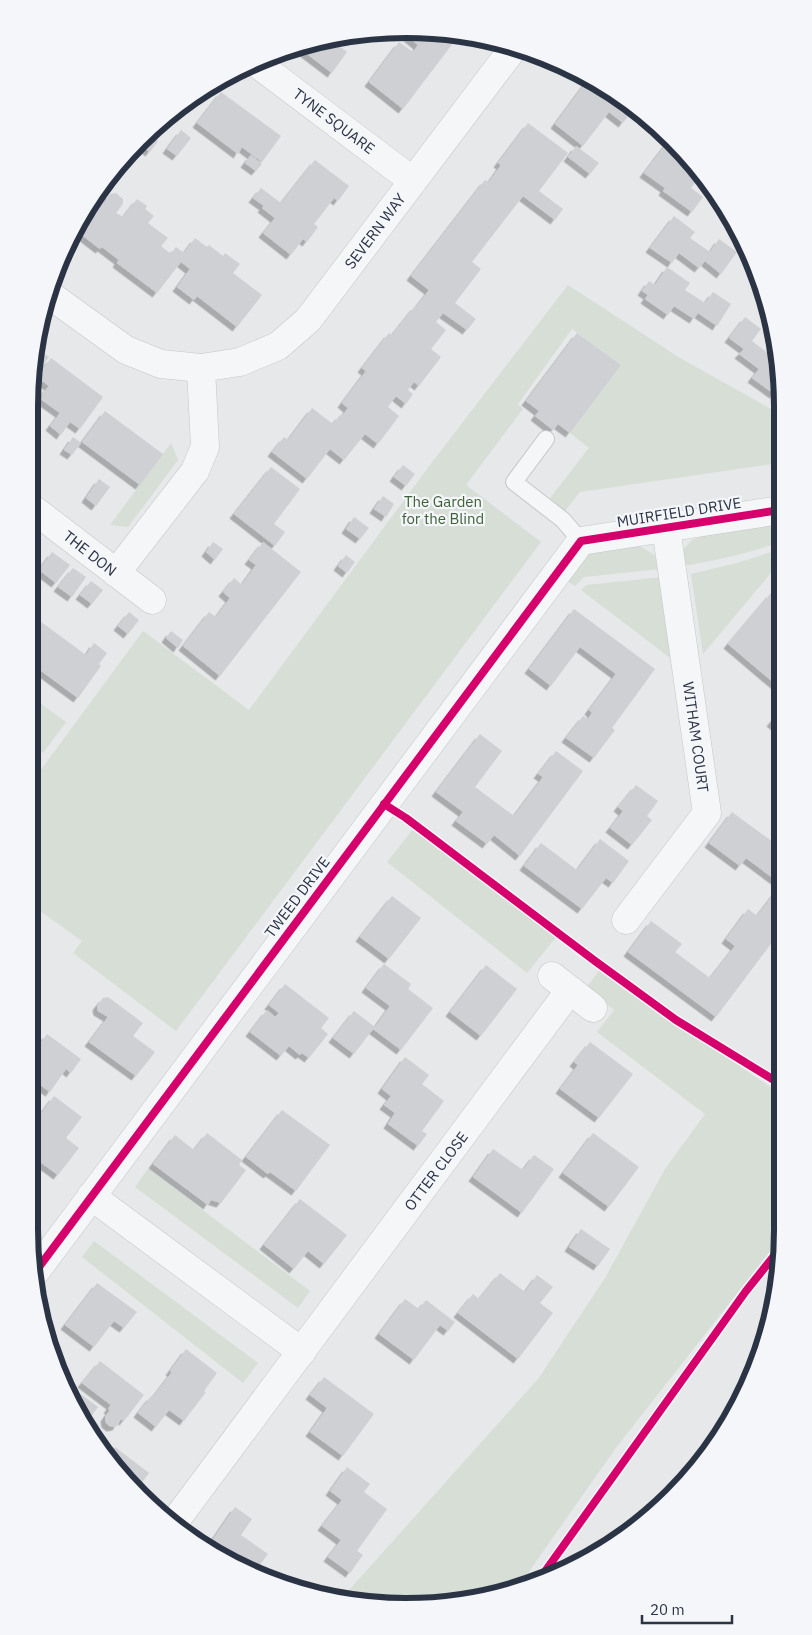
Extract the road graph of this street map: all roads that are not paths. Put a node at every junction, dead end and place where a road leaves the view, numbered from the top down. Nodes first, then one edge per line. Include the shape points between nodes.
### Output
1 (510, 53) edge
2 (262, 67) edge
3 (413, 181) junction
4 (54, 298) edge
5 (201, 368) junction
6 (546, 439) dead end
7 (774, 511) edge
8 (38, 513) edge
9 (666, 528) junction
10 (581, 541) junction
11 (116, 573) junction
12 (152, 600) dead end
13 (626, 920) dead end
14 (592, 1008) dead end
15 (91, 1196) junction
16 (40, 1266) edge
17 (302, 1352) junction
18 (178, 1518) edge

1 - 3 street, SEVERN WAY
2 - 3 street, TYNE SQUARE
3 - 5 street, SEVERN WAY via 308,320 278,346 240,362
4 - 5 street, SEVERN WAY via 126,350 161,364
5 - 11 street via 205,447 195,471
6 - 10 lane via 514,482 563,520
7 - 9 street, MUIRFIELD DRIVE
8 - 11 street, THE DON
9 - 10 street, MUIRFIELD DRIVE
9 - 13 street, WITHAM COURT via 707,813
10 - 15 street, TWEED DRIVE
11 - 12 street, THE DON
14 - 17 street, OTTER CLOSE via 561,983
15 - 16 street, TWEED DRIVE
15 - 17 street
17 - 18 street, OTTER CLOSE

